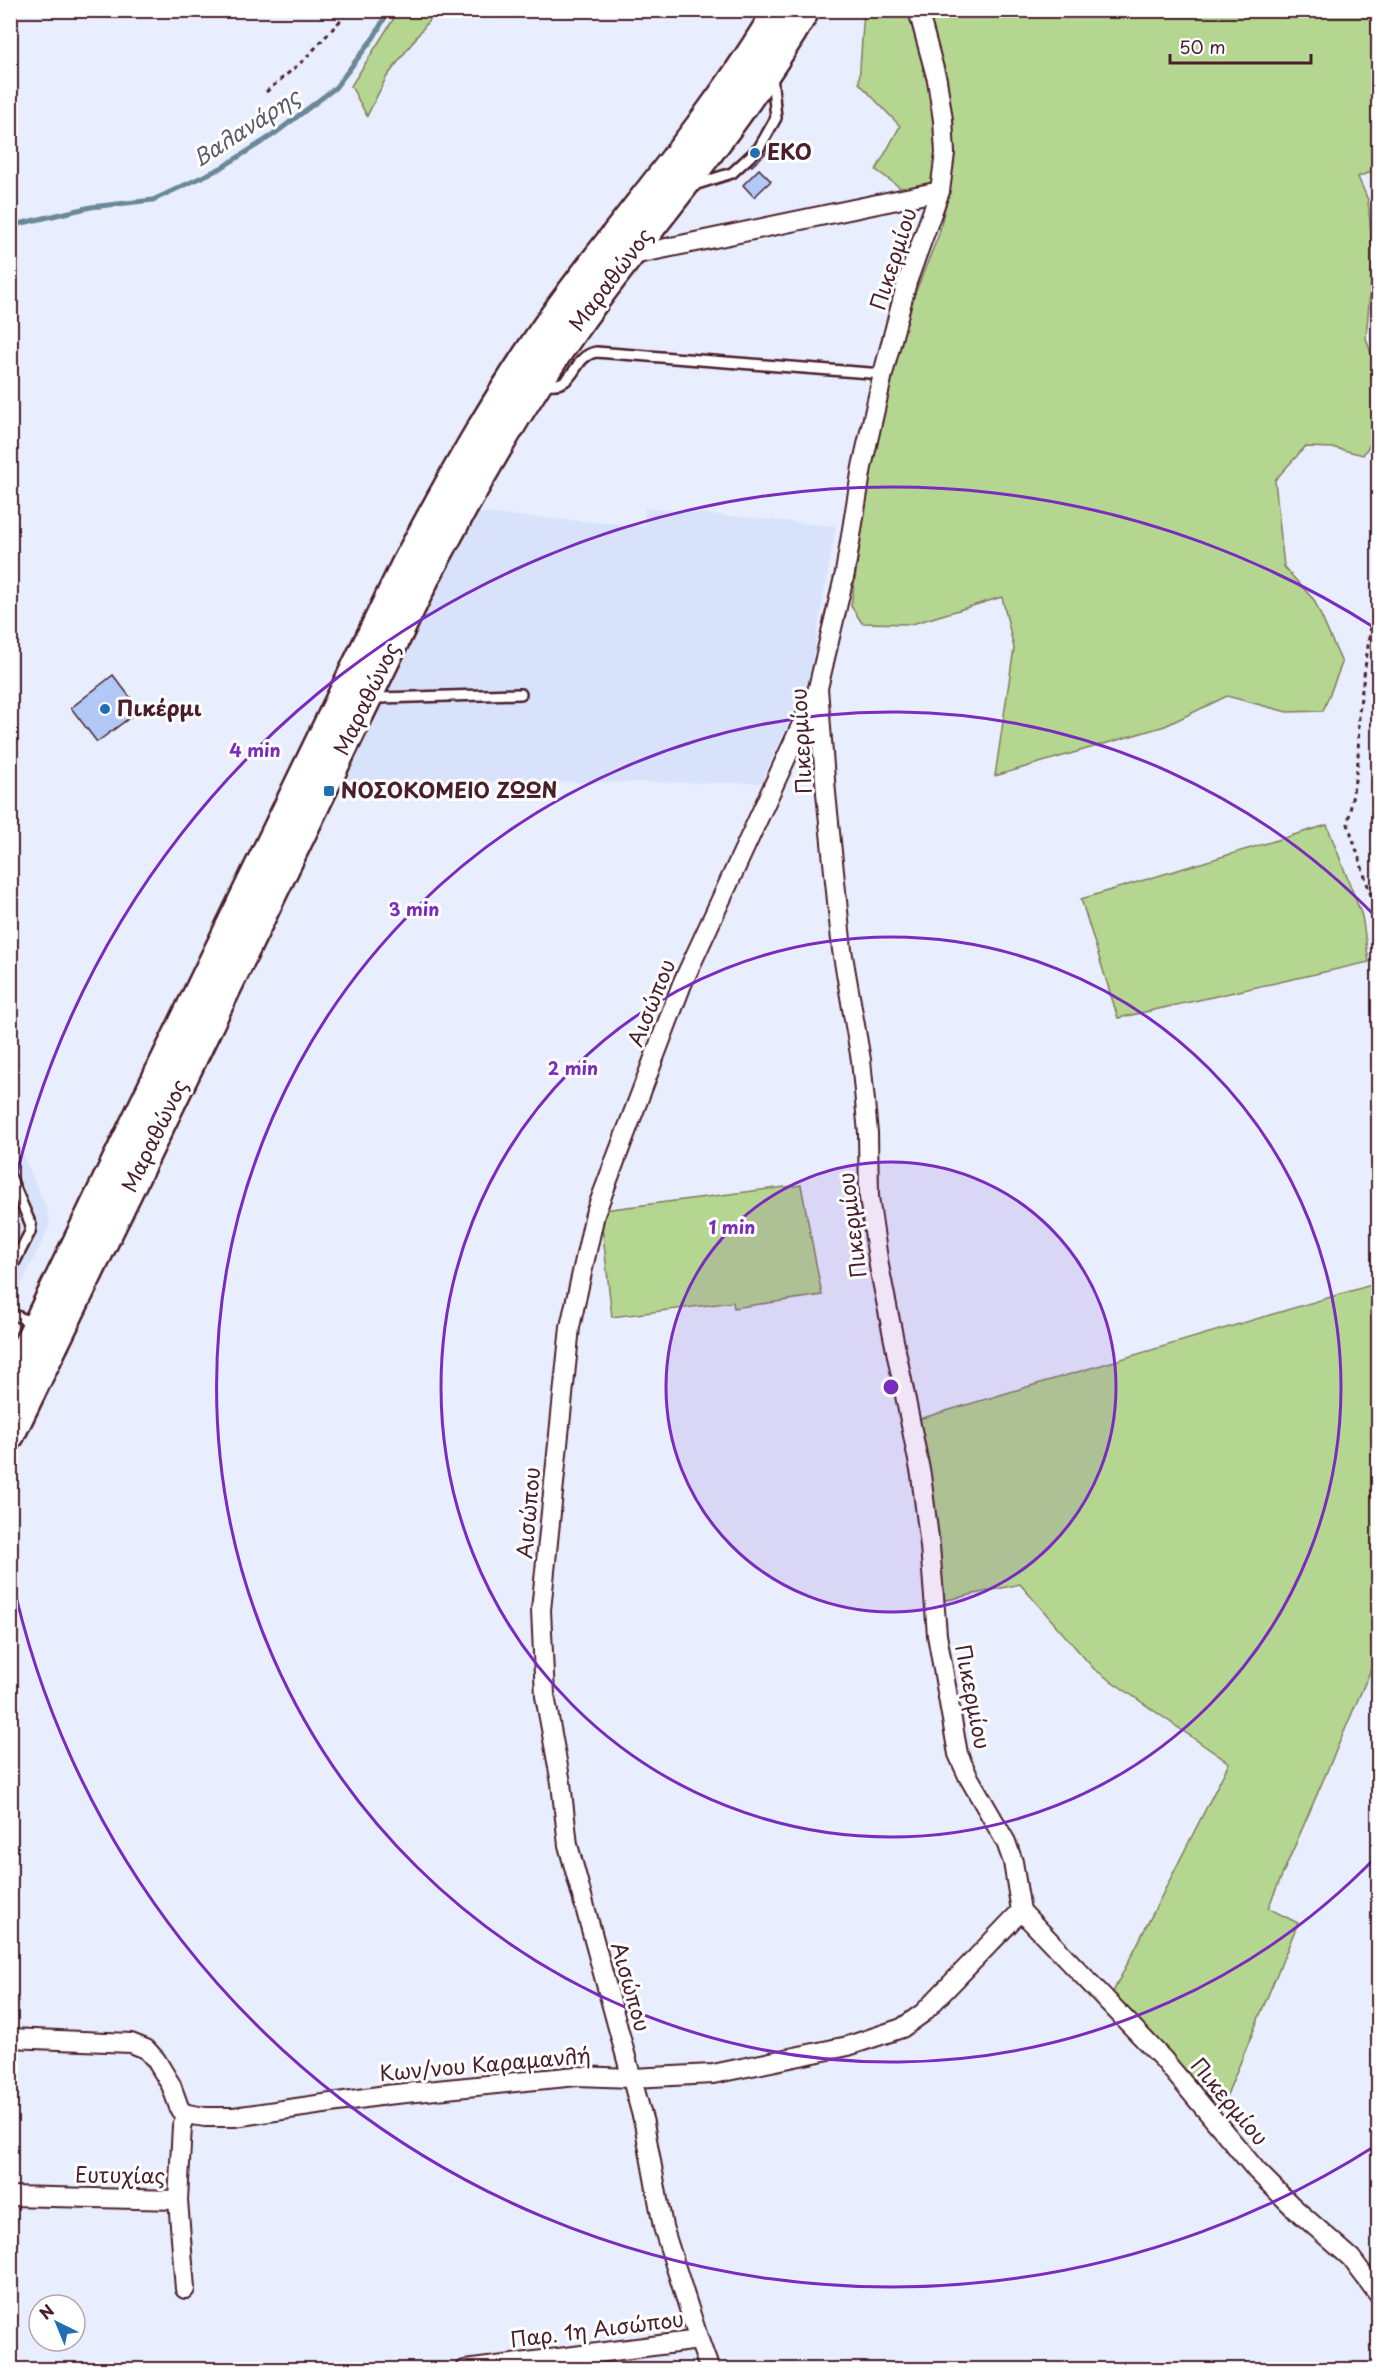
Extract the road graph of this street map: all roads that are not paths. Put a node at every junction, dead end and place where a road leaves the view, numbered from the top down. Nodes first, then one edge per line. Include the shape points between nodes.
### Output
1 (778, 10) edge
2 (805, 10) edge
3 (918, 10) edge
4 (940, 190) junction
5 (628, 256) junction
6 (883, 374) junction
7 (538, 382) junction
8 (819, 688) junction
9 (521, 694) dead end
10 (369, 695) junction
11 (10, 1176) edge
12 (10, 1271) edge
13 (10, 1313) edge
14 (38, 1326) junction
15 (10, 1382) edge
16 (10, 1435) edge
17 (1022, 1911) junction
18 (10, 2038) edge
19 (632, 2078) junction
20 (187, 2114) junction
21 (10, 2196) edge
22 (178, 2200) junction
23 (185, 2289) dead end
24 (1378, 2294) edge
25 (699, 2340) junction
26 (465, 2370) edge
27 (710, 2370) edge

1 - 14 main road, Μαραθώνος via 704,123 536,342 450,481 405,566
2 - 5 main road, Μαραθώνος via 723,136
3 - 4 street, Πικερμίου via 944,120
4 - 5 street
4 - 6 street, Πικερμίου via 907,282
5 - 7 main road, Μαραθώνος
6 - 7 lane via 596,352 586,355 568,380 555,385
6 - 8 street, Πικερμίου
7 - 10 main road, Μαραθώνος via 471,491
8 - 17 street, Πικερμίου via 842,950 863,1081 869,1197 921,1475 937,1635 958,1754 1006,1842
8 - 19 street, Αισώπου via 682,984 595,1214 570,1327 541,1610 545,1696 568,1845
9 - 10 lane via 380,698
10 - 16 main road, Μαραθώνος
11 - 12 lane via 31,1225
13 - 14 lane
14 - 15 main road, Μαραθώνος
17 - 19 street, Κων/νου Καραμανλή via 923,2013 902,2028 848,2046 755,2067 713,2074
17 - 24 street, Πικερμίου via 1162,2059 1257,2171 1351,2258
18 - 20 street via 131,2043 146,2049 171,2085 180,2110
19 - 20 street, Κων/νου Καραμανλή via 577,2076 386,2095 234,2116
19 - 25 street, Αισώπου via 663,2226
20 - 22 street, Ευτυχίας via 182,2126
21 - 22 street, Ευτυχίας
22 - 23 street
25 - 26 street, Παρ. 1η Αισώπου
25 - 27 street, Αισώπου

